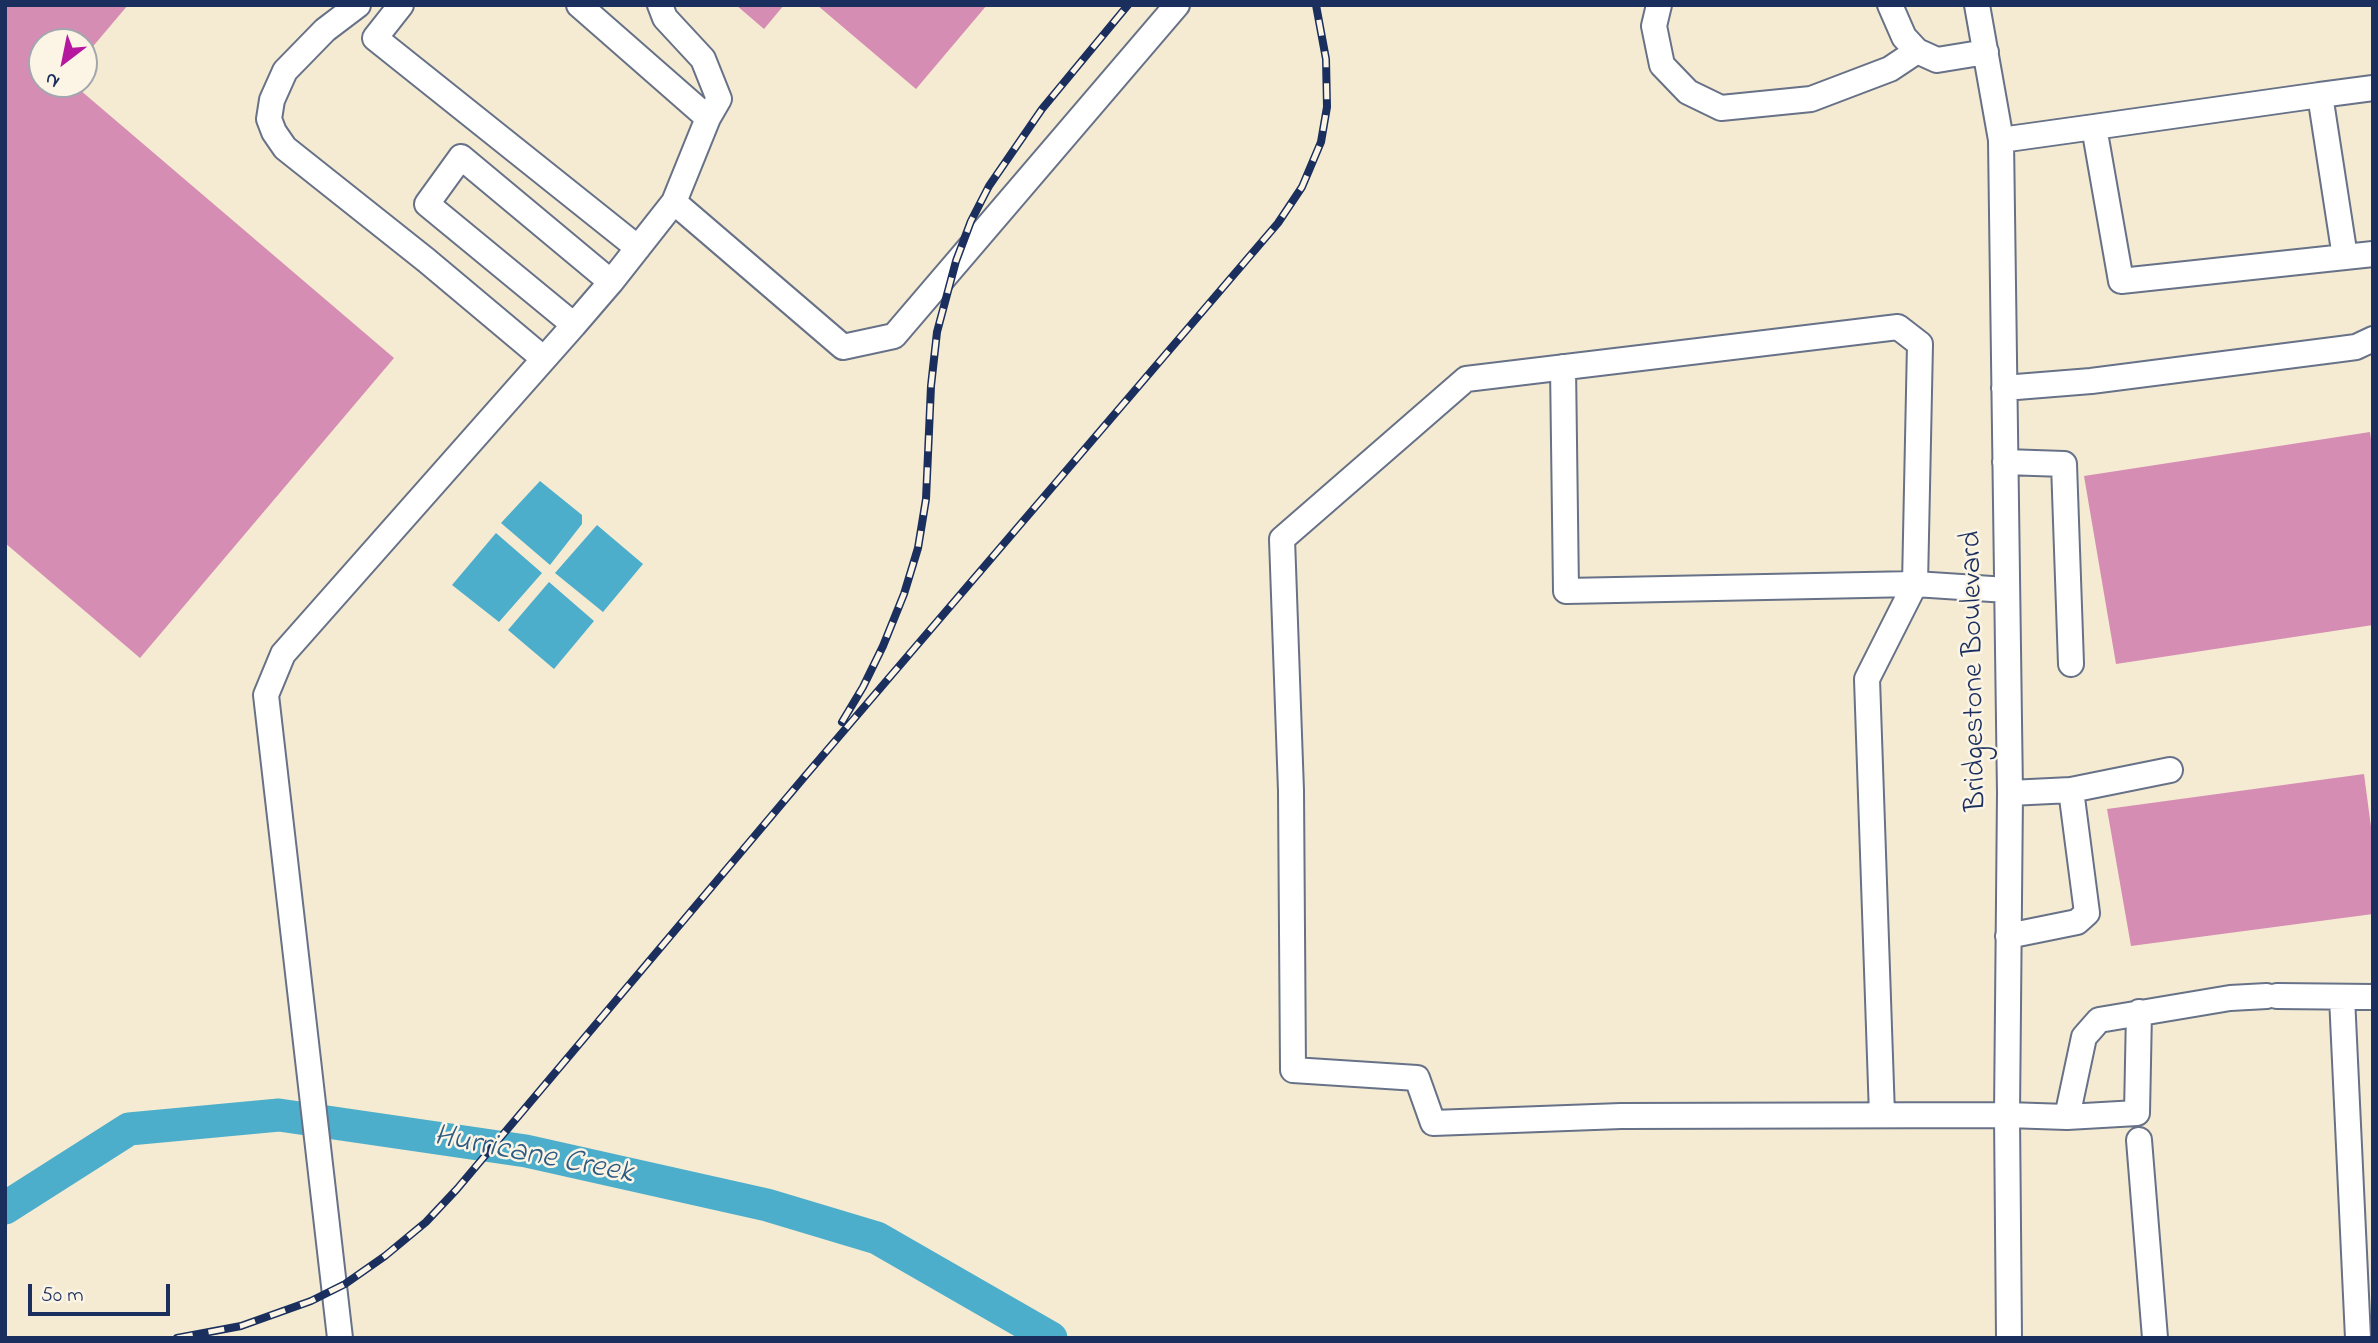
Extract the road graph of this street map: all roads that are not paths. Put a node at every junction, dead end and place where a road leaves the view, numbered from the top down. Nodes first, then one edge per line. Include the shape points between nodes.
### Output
1 (358, 5) edge
2 (401, 5) edge
3 (579, 5) edge
4 (660, 5) edge
5 (1177, 5) edge
6 (1659, 5) edge
7 (1891, 5) edge
8 (1977, 5) edge
9 (1917, 51) junction
10 (1986, 52) junction
11 (2373, 88) edge
12 (2320, 95) junction
13 (708, 118) junction
14 (2094, 127) junction
15 (2001, 140) junction
16 (674, 202) junction
17 (638, 248) junction
18 (2373, 254) edge
19 (2345, 257) junction
20 (611, 282) junction
21 (574, 326) junction
22 (2373, 339) edge
23 (544, 359) junction
24 (1563, 367) junction
25 (2004, 387) junction
26 (2005, 462) junction
27 (1916, 584) junction
28 (2007, 590) junction
29 (2071, 664) dead end
30 (2171, 770) dead end
31 (2071, 790) junction
32 (2010, 793) junction
33 (2008, 936) junction
34 (2342, 997) junction
35 (2373, 997) edge
36 (2139, 1012) junction
37 (1882, 1115) junction
38 (2007, 1115) junction
39 (2067, 1117) junction
40 (2139, 1140) dead end
41 (340, 1338) edge
42 (2009, 1338) edge
43 (2155, 1338) edge
44 (2358, 1338) edge

1 - 23 street via 324,30 285,71 272,100 269,119 274,132 285,148
2 - 17 street via 375,38
3 - 13 street
4 - 13 street via 703,59 719,99
5 - 16 street via 894,336 844,346
6 - 9 street via 1654,26 1662,65 1688,92 1721,108 1811,99 1890,69
7 - 9 street via 1904,37
8 - 10 street, Bridgestone Boulevard
9 - 10 street via 1937,60
10 - 15 street, Bridgestone Boulevard
11 - 12 street
12 - 14 street
12 - 19 street
13 - 16 street
14 - 15 street
14 - 19 street via 2121,281
15 - 25 street, Bridgestone Boulevard
16 - 17 street
17 - 20 street
18 - 19 street
20 - 21 street
20 - 21 street via 461,158 427,204
21 - 23 street
22 - 25 street via 2342,349 2091,381
23 - 41 street via 283,654 266,695
24 - 27 street via 1566,591
24 - 27 street via 1898,327 1920,344
24 - 37 street via 1466,379 1282,539 1291,791 1293,1070 1417,1078 1433,1124 1621,1116
25 - 26 street, Bridgestone Boulevard
26 - 28 street, Bridgestone Boulevard
26 - 29 street via 2064,464
27 - 28 street
27 - 37 street via 1867,679
28 - 32 street, Bridgestone Boulevard
30 - 31 street
31 - 32 street
31 - 33 street via 2087,913 2077,922
32 - 33 street, Bridgestone Boulevard
33 - 38 street, Bridgestone Boulevard
34 - 35 street
34 - 36 street via 2230,998
34 - 44 street
36 - 39 street via 2099,1020 2084,1038
36 - 39 street via 2137,1113
37 - 38 street
38 - 39 street
38 - 42 street, Bridgestone Boulevard
40 - 43 street

